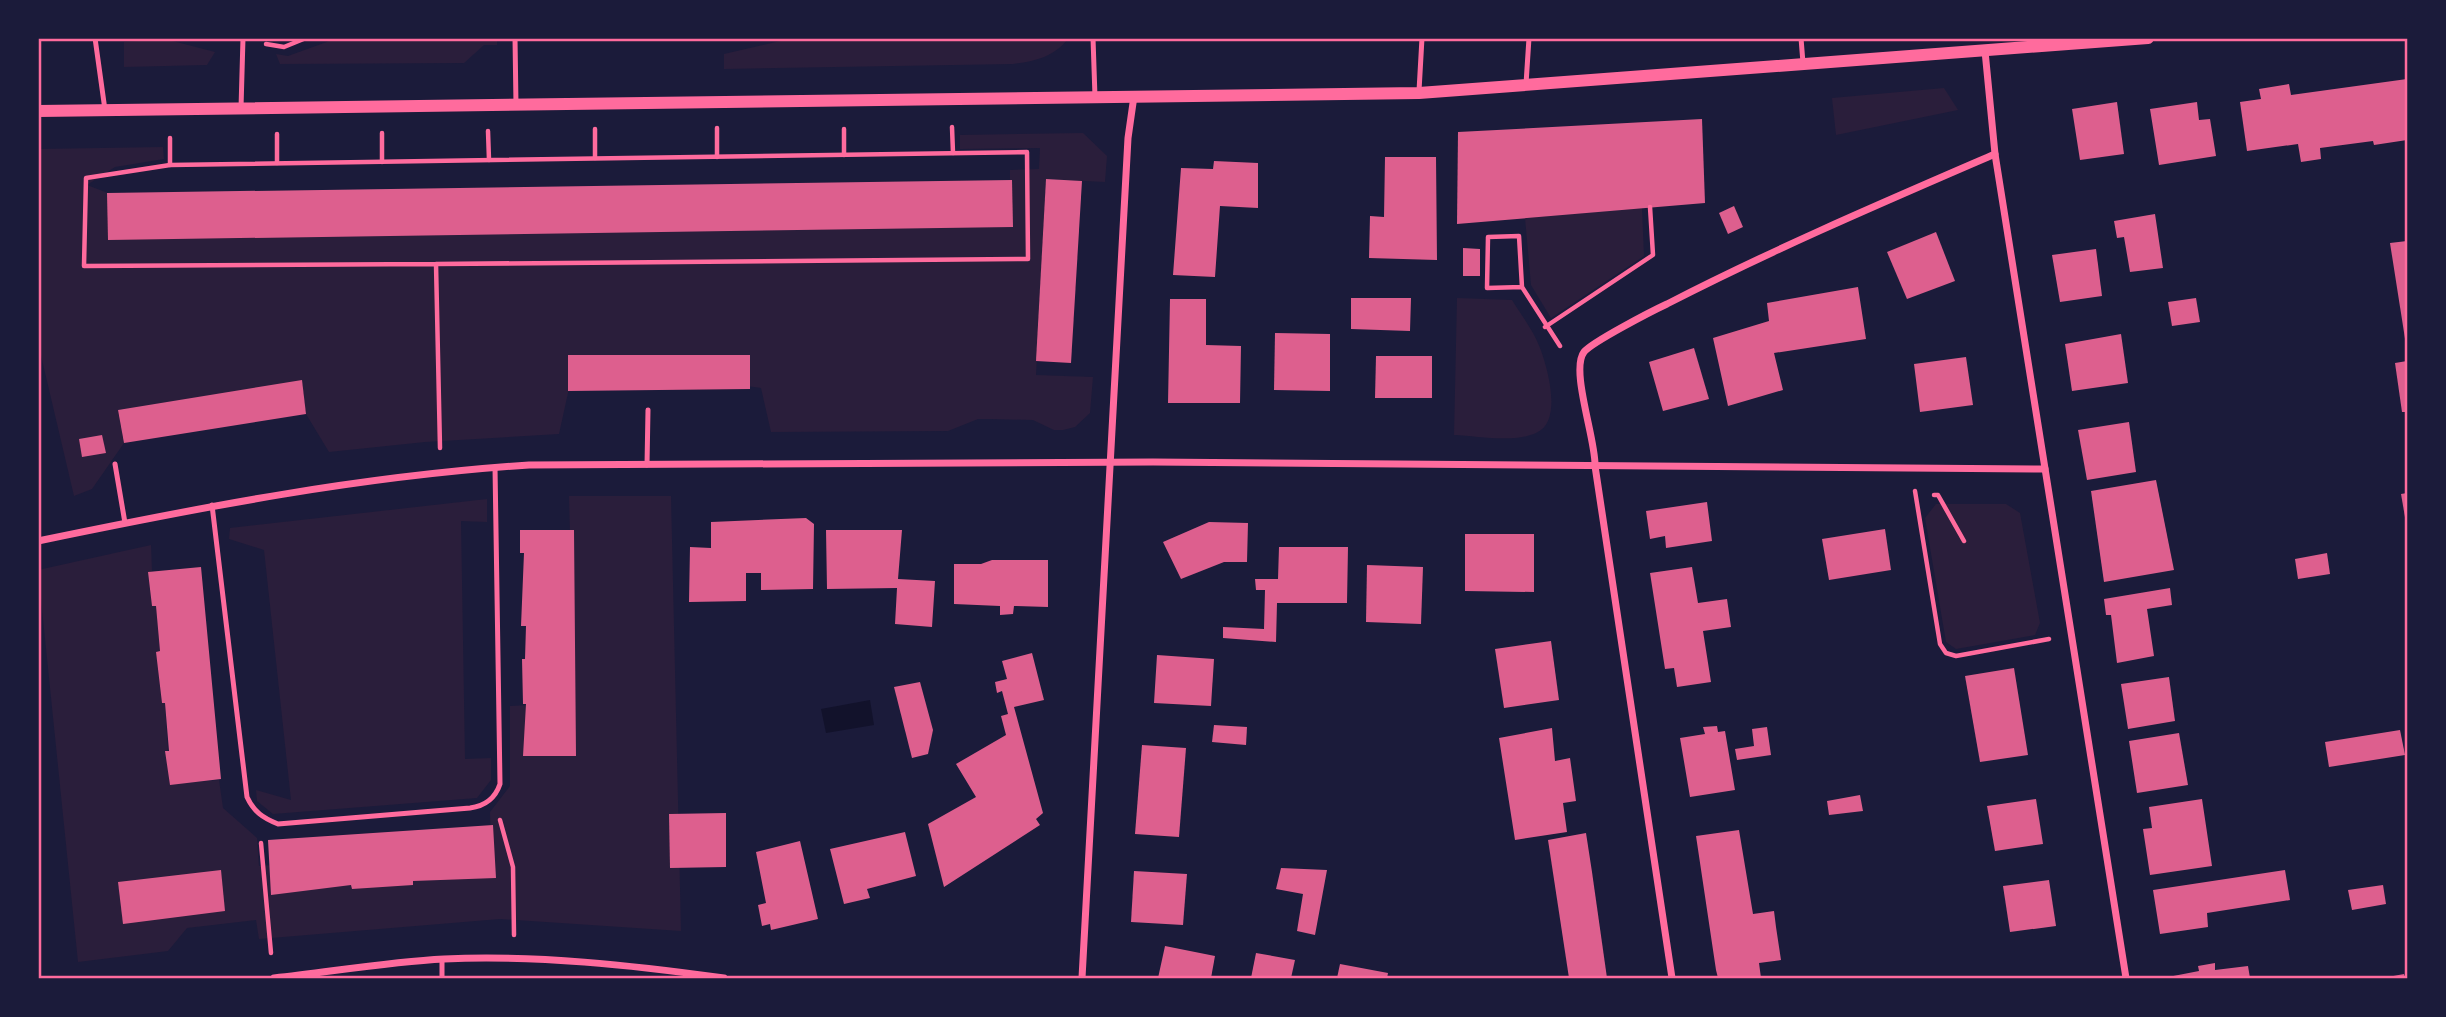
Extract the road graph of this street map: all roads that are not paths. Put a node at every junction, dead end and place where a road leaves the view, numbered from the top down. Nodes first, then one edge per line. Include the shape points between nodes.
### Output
1 (95, 38) edge
2 (515, 38) edge
3 (1093, 38) edge
4 (1422, 38) edge
5 (1529, 38) edge
6 (1801, 38) edge
7 (2148, 38) edge
8 (243, 40) edge
9 (1985, 51) junction
10 (1804, 66) junction
11 (1526, 87) junction
12 (1419, 93) junction
13 (1134, 96) junction
14 (1095, 97) junction
15 (516, 105) junction
16 (241, 108) junction
17 (104, 110) junction
18 (38, 111) edge
19 (1995, 154) junction
20 (648, 410) dead end
21 (115, 464) dead end
22 (1111, 464) junction
23 (648, 465) junction
24 (1595, 466) junction
25 (495, 467) junction
26 (2045, 469) junction
27 (212, 505) junction
28 (125, 523) junction
29 (38, 541) edge
30 (442, 959) junction
31 (274, 978) edge
32 (442, 978) edge
33 (724, 978) edge
34 (1082, 978) edge
35 (1672, 978) edge
36 (2126, 978) edge

1 - 17 lane
2 - 15 lane
3 - 14 lane
4 - 12 lane
5 - 11 lane
6 - 10 lane
7 - 9 street
8 - 16 lane
9 - 10 street
9 - 19 street
10 - 11 street
11 - 12 street
12 - 13 street
13 - 14 street
13 - 22 street
14 - 15 street
15 - 16 street
16 - 17 street
17 - 18 street
19 - 24 street via 1763,255 1642,316 1584,352 1578,368 1596,447
19 - 26 street
20 - 23 lane
21 - 28 lane
22 - 23 street
22 - 24 street
22 - 34 street
23 - 25 street
24 - 26 street
24 - 35 street
25 - 27 street via 441,470
25 - 27 lane via 500,784 488,802 470,808 278,824 259,814 247,796
26 - 36 street
27 - 28 street
28 - 29 street
30 - 31 street
30 - 32 lane
30 - 33 street via 619,963

